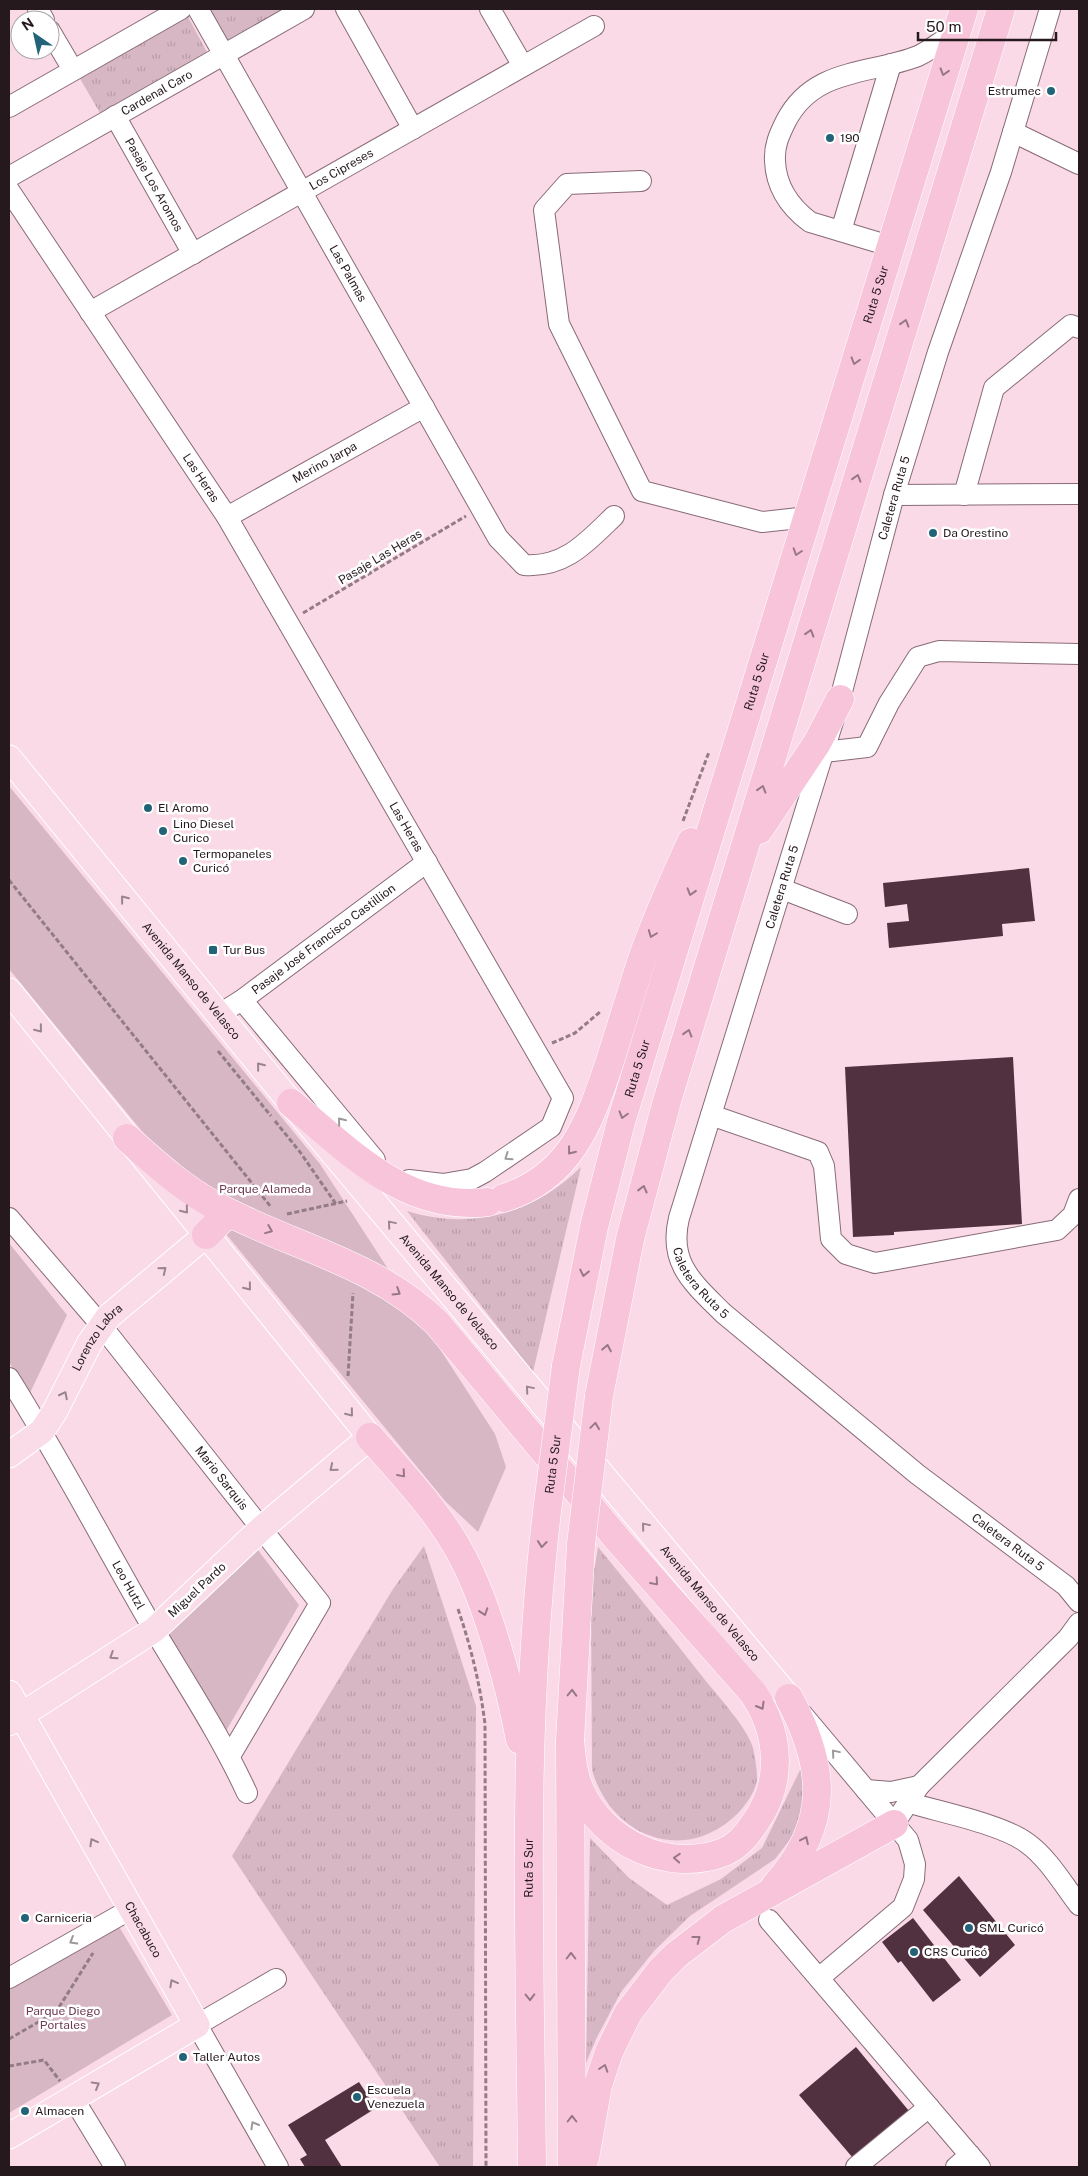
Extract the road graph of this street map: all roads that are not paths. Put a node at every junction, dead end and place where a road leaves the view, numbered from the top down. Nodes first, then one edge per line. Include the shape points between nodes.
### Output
1 (181, 9) edge
2 (198, 9) edge
3 (304, 9) edge
4 (346, 9) edge
5 (490, 9) edge
6 (1001, 9) edge
7 (1050, 9) edge
8 (960, 20) edge
9 (594, 26) dead end
10 (60, 49) edge
11 (224, 54) junction
12 (891, 64) junction
13 (523, 66) junction
14 (72, 70) junction
15 (9, 107) edge
16 (115, 116) junction
17 (414, 129) junction
18 (1013, 132) junction
19 (1079, 164) edge
20 (9, 177) edge
21 (641, 180) dead end
22 (9, 190) edge
23 (302, 192) junction
24 (841, 231) junction
25 (890, 246) junction
26 (193, 254) junction
27 (90, 312) junction
28 (1079, 328) edge
29 (424, 407) junction
30 (1079, 494) edge
31 (894, 495) junction
32 (964, 495) junction
33 (614, 516) dead end
34 (227, 517) junction
35 (808, 517) junction
36 (1079, 654) edge
37 (840, 699) junction
38 (741, 729) junction
39 (824, 752) junction
40 (9, 758) edge
41 (427, 862) junction
42 (738, 869) junction
43 (782, 888) junction
44 (847, 914) dead end
45 (9, 991) edge
46 (242, 1000) junction
47 (218, 1015) junction
48 (291, 1104) junction
49 (711, 1115) junction
50 (126, 1138) junction
51 (1079, 1199) edge
52 (9, 1218) edge
53 (239, 1218) junction
54 (206, 1235) junction
55 (101, 1325) junction
56 (9, 1378) edge
57 (42, 1431) junction
58 (370, 1437) junction
59 (9, 1455) edge
60 (262, 1528) junction
61 (1079, 1602) edge
62 (1079, 1623) edge
63 (154, 1630) junction
64 (9, 1692) edge
65 (789, 1698) junction
66 (15, 1719) edge
67 (570, 1741) junction
68 (230, 1756) junction
69 (866, 1790) junction
70 (529, 1791) junction
71 (247, 1793) dead end
72 (907, 1804) junction
73 (1079, 1905) edge
74 (768, 1907) junction
75 (131, 1908) junction
76 (9, 1978) edge
77 (819, 1978) junction
78 (276, 1979) dead end
79 (197, 2026) junction
80 (73, 2098) junction
81 (929, 2107) junction
82 (9, 2136) edge
83 (968, 2163) edge
84 (115, 2167) edge
85 (278, 2167) edge
86 (532, 2167) edge
87 (572, 2167) edge
88 (583, 2167) edge
89 (856, 2167) edge

1 - 14 street
2 - 11 street, Las Palmas
3 - 11 street, Cardenal Caro
4 - 17 street
5 - 13 street
42 -> 6 highway
7 - 18 street, Caletera Ruta 5
8 - 12 street via 920,55
8 -> 25 highway, Ruta 5 Sur
9 - 13 street, Los Cipreses
10 - 14 street
11 - 16 street, Cardenal Caro
11 - 23 street, Las Palmas
12 - 24 street
12 - 24 street via 844,74 816,89 793,107 777,138 775,163 786,198 810,222
13 - 17 street, Los Cipreses
14 - 15 street
16 - 20 street, Cardenal Caro
16 - 26 street, Pasaje Los Aromos
17 - 23 street, Los Cipreses
18 - 19 street
18 - 31 street, Caletera Ruta 5 via 938,352
21 - 35 street via 567,184 544,210 559,324 642,490 762,522
22 - 27 street, Las Heras
23 - 26 street, Los Cipreses
23 - 29 street, Las Palmas
24 - 25 street
25 -> 35 highway, Ruta 5 Sur
26 - 27 street, Los Cipreses
27 - 34 street, Las Heras
28 - 32 street via 1071,325 994,388
29 - 33 street, Las Palmas via 498,538 524,565 555,563 575,552
29 - 34 street, Merino Jarpa
30 - 32 street
31 - 32 street
31 - 37 street, Caletera Ruta 5
34 - 41 street, Las Heras
35 -> 38 highway, Ruta 5 Sur
36 - 39 street via 940,651 918,657 889,703 867,747
37 - 39 street, Caletera Ruta 5
37 - 42 highway via 817,743 761,827
38 -> 48 highway via 652,933 588,1123 570,1154 552,1171 533,1186 496,1200 442,1202 402,1188 367,1166
38 -> 70 highway, Ruta 5 Sur, bridge via 620,1122 594,1226 566,1366 536,1612
39 - 43 street, Caletera Ruta 5
47 -> 40 main road, Avenida Manso de Velasco
41 - 46 street, Pasaje José Francisco Castillion
41 -> 46 street, Las Heras via 563,1098 551,1127 485,1172 457,1182 428,1184 413,1181 372,1158
67 -> 42 highway, bridge via 581,1544 599,1396 611,1330 646,1180
43 - 44 street
43 - 49 street, Caletera Ruta 5
45 -> 50 main road
46 - 47 street, Pasaje José Francisco Castillion
48 -> 47 main road, Avenida Manso de Velasco
65 -> 48 main road, Avenida Manso de Velasco
49 - 51 street via 818,1152 824,1166 831,1239 846,1254 875,1263 1058,1230 1073,1215
49 - 61 street, Caletera Ruta 5 via 674,1238 677,1256 689,1277 730,1319 871,1438 1066,1586
50 - 53 highway via 189,1189
50 -> 54 main road
52 - 55 street, Mario Sarquis
53 - 54 highway via 222,1219
53 -> 67 highway via 355,1267 408,1299 437,1324 619,1541 753,1693 762,1706 773,1736 776,1752 773,1785 760,1816 739,1842 725,1852 695,1858 664,1856 641,1850 620,1838 596,1816 574,1774
55 -> 54 main road, Lorenzo Labra
54 -> 58 main road
57 -> 55 main road, Lorenzo Labra
55 - 60 street, Mario Sarquis
56 - 57 street, Leo Hutzl
57 - 59 main road, Lorenzo Labra
57 - 63 street, Leo Hutzl
58 -> 60 main road, Miguel Pardo
58 -> 70 highway via 436,1516 463,1558 498,1656 518,1727
60 - 63 main road, Miguel Pardo
60 - 68 street, Mario Sarquis via 320,1603
62 - 72 street
63 -> 66 main road, Miguel Pardo
63 - 68 street, Leo Hutzl
64 - 66 main road, Chacabuco
69 -> 65 street, Avenida Manso de Velasco
74 -> 65 highway via 807,1838 817,1797 814,1756
75 -> 66 main road, Chacabuco
87 -> 67 highway
68 - 71 street, Leo Hutzl
69 - 72 street, Avenida Manso de Velasco
69 - 72 street via 891,1792
70 -> 86 highway, Ruta 5 Sur
72 - 73 street via 1011,1833 1039,1853
72 - 74 highway
72 - 77 street, Avenida Manso de Velasco via 908,1840 915,1864 914,1879 903,1907
74 - 77 street
88 -> 74 highway via 603,2069 622,2024 638,1999 676,1955 723,1920
75 -> 76 street
79 -> 75 main road, Chacabuco
77 - 81 street
78 - 79 street
80 -> 79 main road
85 -> 79 street, Chacabuco
80 - 82 main road
80 - 84 street
81 - 83 street
81 - 89 street

